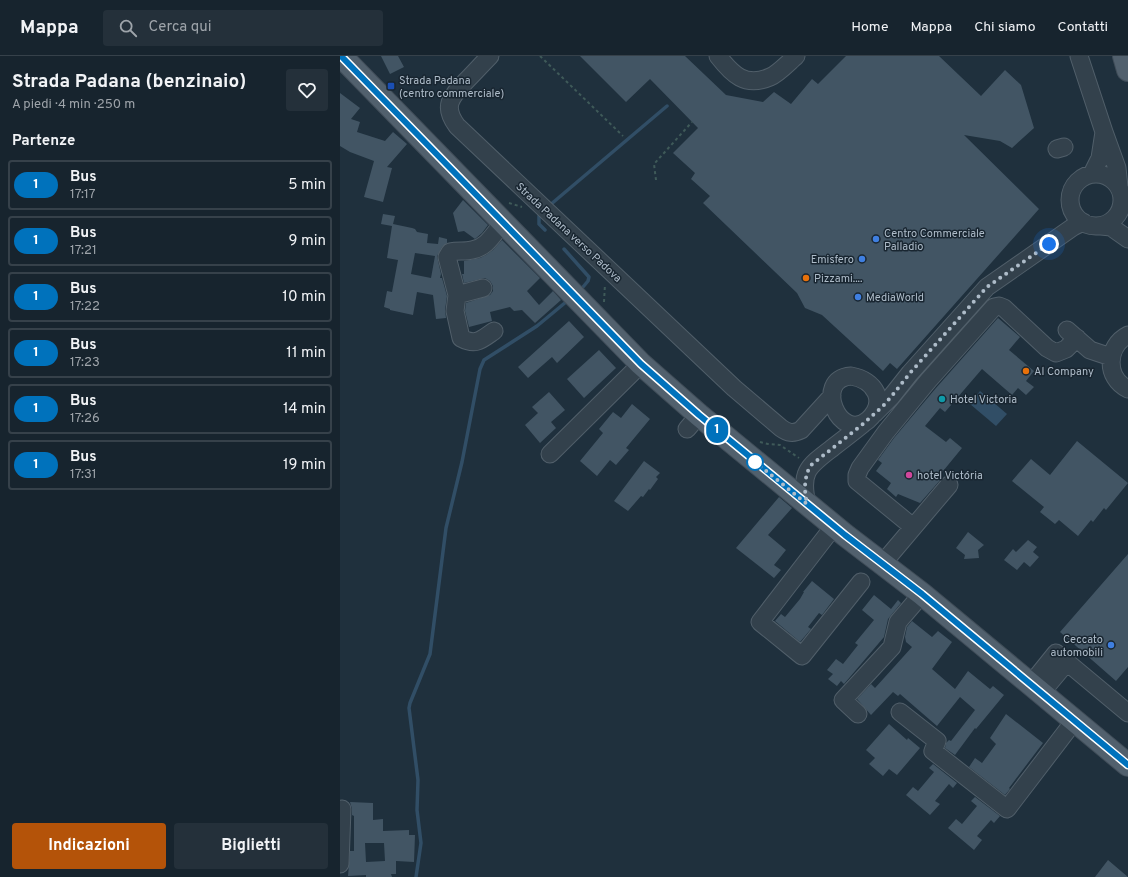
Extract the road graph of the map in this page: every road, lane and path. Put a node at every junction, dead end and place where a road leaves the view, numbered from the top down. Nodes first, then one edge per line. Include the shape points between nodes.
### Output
1 (341, 56) edge
2 (490, 56) edge
3 (540, 56) edge
4 (718, 56) edge
5 (796, 56) edge
6 (1079, 56) edge
7 (1124, 56) edge
8 (1128, 70) edge
9 (692, 122) dead end
10 (1104, 132) junction
11 (623, 136) dead end
12 (1092, 174) junction
13 (656, 180) dead end
14 (1120, 189) junction
15 (1128, 207) edge
16 (1083, 222) junction
17 (503, 223) junction
18 (1101, 226) junction
19 (1128, 239) edge
20 (605, 279) dead end
21 (483, 288) dead end
22 (457, 295) junction
23 (605, 305) dead end
24 (494, 331) dead end
25 (1128, 336) edge
26 (1111, 357) junction
27 (641, 364) junction
28 (910, 373) junction
29 (871, 386) junction
30 (1128, 389) edge
31 (832, 396) junction
32 (744, 398) junction
33 (841, 419) junction
34 (868, 419) junction
35 (758, 441) dead end
36 (550, 454) dead end
37 (799, 458) dead end
38 (949, 485) dead end
39 (807, 504) junction
40 (834, 526) junction
41 (913, 527) junction
42 (883, 563) junction
43 (861, 582) dead end
44 (922, 594) junction
45 (1036, 688) junction
46 (900, 712) dead end
47 (1128, 713) edge
48 (858, 714) dead end
49 (1075, 720) junction
50 (1127, 764) edge
51 (342, 809) dead end
52 (340, 864) edge

1 - 17 main road
2 - 32 street, Strada Padana verso Padova via 450,100 449,110 454,121
3 - 11 path
4 - 5 street via 738,78 750,80 771,77
6 - 10 street
7 - 8 main road
9 - 13 path via 654,164
10 - 12 street via 1100,158
10 - 14 street via 1117,168
12 - 14 street via 1107,176
12 - 16 street via 1078,182 1071,197 1074,212
14 - 15 street
14 - 18 street via 1123,199 1119,213
16 - 18 street
16 - 28 street via 987,287
17 - 22 street via 483,247 450,252 448,257
17 - 27 main road
18 - 19 street via 1111,227
20 - 23 path
21 - 22 street
22 - 24 street via 455,311 460,338 476,343
25 - 26 street via 1113,349
26 - 30 street via 1111,368 1115,378
26 - 41 street via 1090,350 1072,334 1066,349 1056,353 1047,348 1004,308 994,308 928,381 882,438 857,475 857,481
27 - 36 street
27 - 39 main road via 693,422
28 - 29 street via 892,386
28 - 34 street via 891,397
29 - 31 street, Strada Padana verso Padova via 856,377 846,377 837,382
29 - 34 street via 878,399 876,409
31 - 32 street, Strada Padana verso Padova via 803,429 792,433 781,428
31 - 33 street via 833,405
32 - 33 street, Strada Padana verso Padova via 753,411 780,436 788,440 797,441 805,438 827,417
33 - 34 street, Strada Padana verso Padova via 851,424
34 - 39 street via 810,466 805,484
35 - 37 path via 780,445
38 - 41 street
39 - 40 main road
40 - 42 main road
40 - 43 street via 760,622 802,656
41 - 42 street
42 - 44 main road
44 - 45 main road
44 - 48 street via 898,622 892,647 843,700
45 - 47 street via 1061,657
45 - 49 main road
46 - 49 street via 937,741 932,751 1008,809
49 - 50 main road
51 - 52 street

